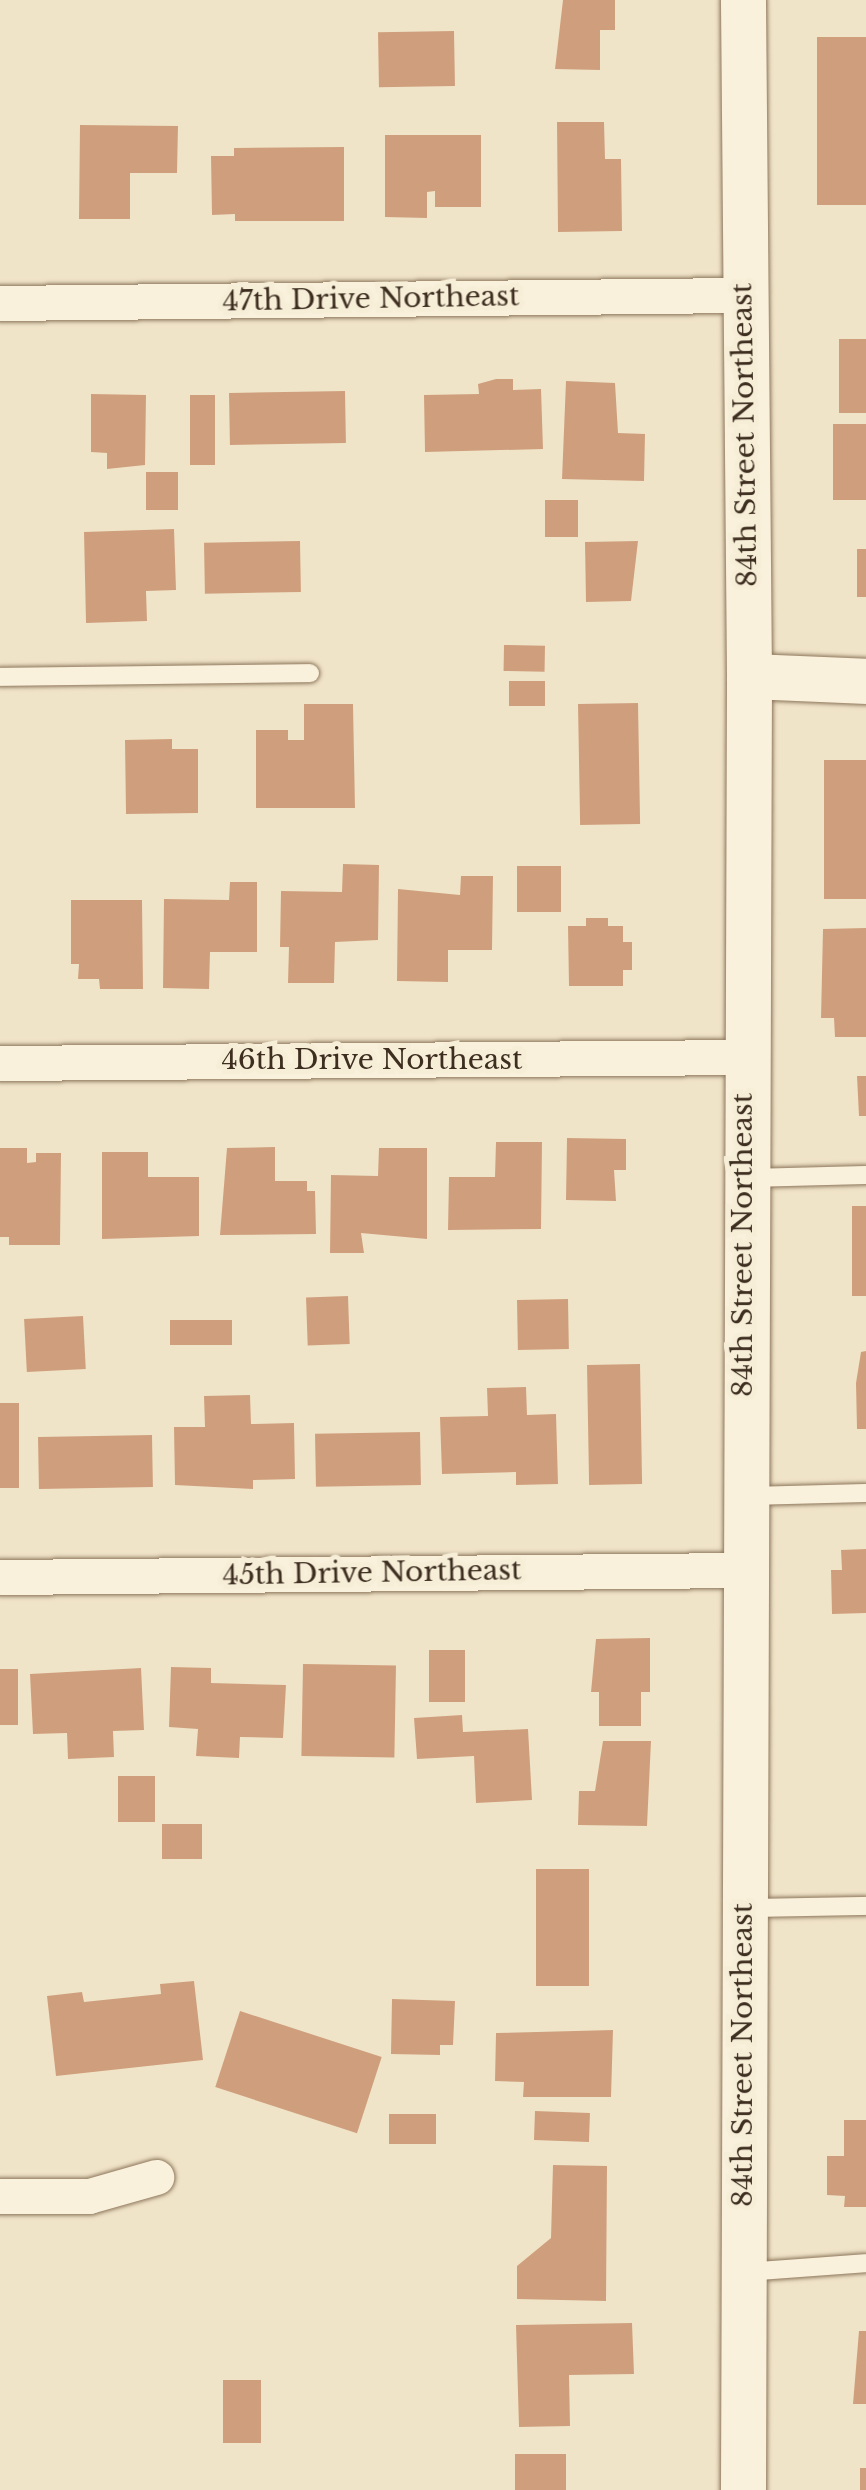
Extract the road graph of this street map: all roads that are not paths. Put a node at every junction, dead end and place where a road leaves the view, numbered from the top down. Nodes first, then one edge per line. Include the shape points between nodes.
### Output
1 (743, 0) edge
2 (743, 295) junction
3 (0, 304) edge
4 (310, 673) dead end
5 (749, 676) junction
6 (0, 677) edge
7 (866, 681) edge
8 (0, 1054) edge
9 (743, 1057) junction
10 (0, 1063) edge
11 (866, 1175) edge
12 (744, 1178) junction
13 (866, 1493) edge
14 (743, 1496) junction
15 (743, 1570) junction
16 (0, 1577) edge
17 (866, 1906) edge
18 (743, 1908) junction
19 (156, 2178) dead end
20 (0, 2196) edge
21 (866, 2263) edge
22 (743, 2272) junction
23 (743, 2490) edge

1 - 2 street, 84th Street Northeast
2 - 3 street, 47th Drive Northeast
2 - 5 street, 84th Street Northeast
4 - 6 lane
5 - 7 street
5 - 9 street, 84th Street Northeast
8 - 10 street
9 - 10 street, 46th Drive Northeast
9 - 12 street, 84th Street Northeast
11 - 12 lane
12 - 14 street, 84th Street Northeast
13 - 14 lane
14 - 15 street, 84th Street Northeast
15 - 16 street, 45th Drive Northeast
15 - 18 street, 84th Street Northeast
17 - 18 lane
18 - 22 street, 84th Street Northeast
19 - 20 street via 90,2196
21 - 22 lane
22 - 23 street, 84th Street Northeast

